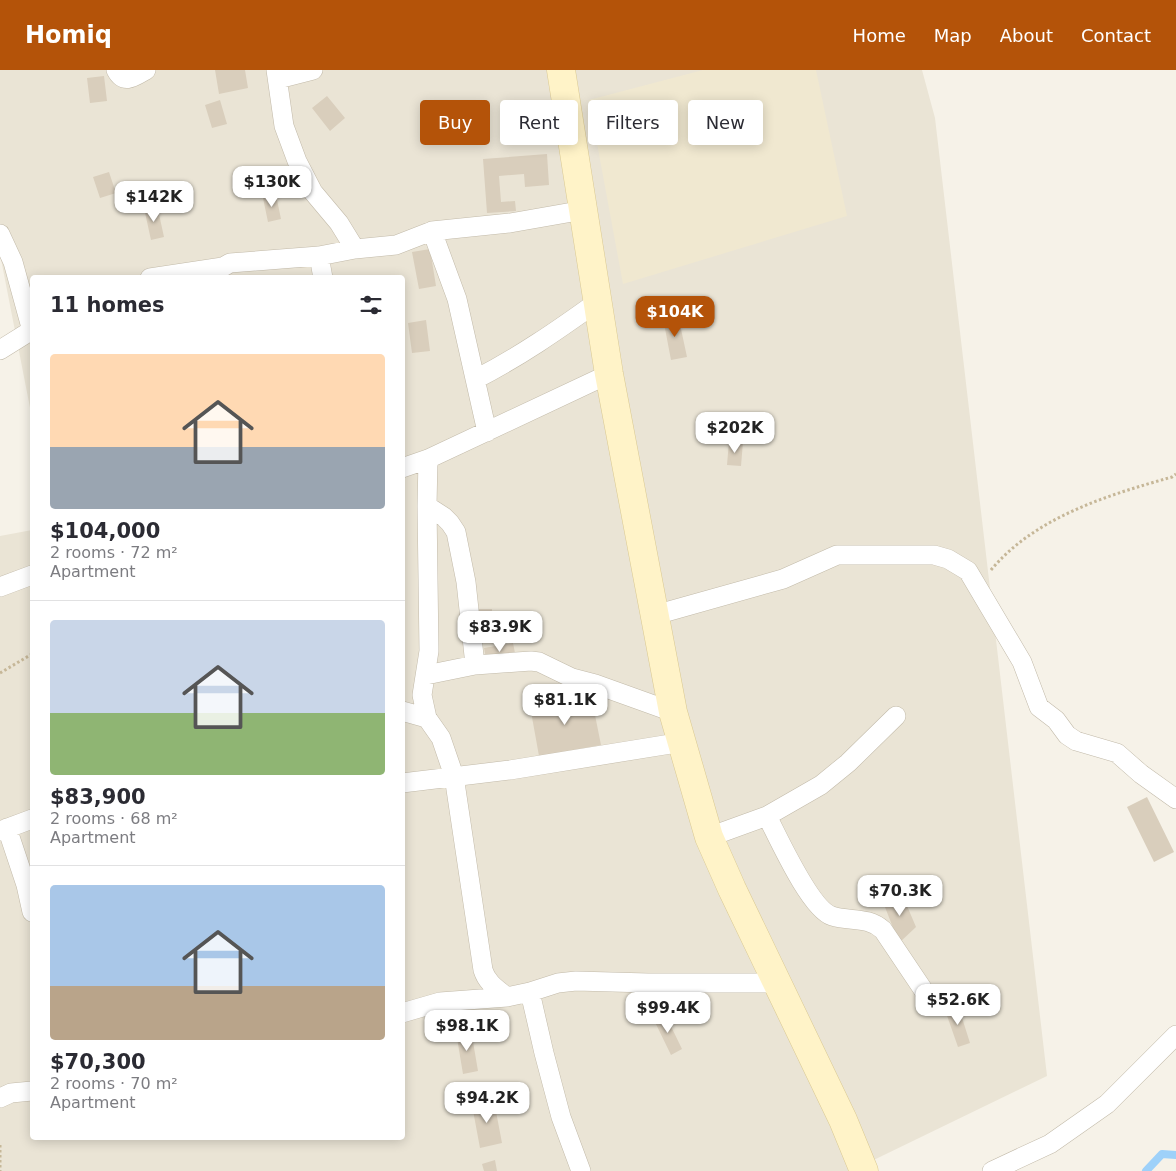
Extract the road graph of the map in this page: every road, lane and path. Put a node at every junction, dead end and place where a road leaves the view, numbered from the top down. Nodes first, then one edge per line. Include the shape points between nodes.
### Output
1 (116, 70) edge
2 (146, 70) edge
3 (313, 70) edge
4 (561, 70) edge
5 (277, 75) edge
6 (584, 210) junction
7 (432, 231) junction
8 (0, 234) edge
9 (355, 249) junction
10 (319, 256) junction
11 (219, 272) edge
12 (184, 275) edge
13 (322, 275) edge
14 (597, 302) junction
15 (28, 304) edge
16 (30, 318) edge
17 (30, 332) edge
18 (0, 350) edge
19 (609, 374) junction
20 (476, 379) junction
21 (487, 432) junction
22 (428, 459) junction
23 (405, 467) edge
24 (1176, 474) edge
25 (427, 506) junction
26 (30, 576) edge
27 (972, 579) junction
28 (0, 587) edge
29 (655, 615) junction
30 (30, 655) edge
31 (475, 665) junction
32 (0, 673) edge
33 (426, 675) junction
34 (405, 712) edge
35 (673, 712) junction
36 (896, 716) dead end
37 (427, 718) junction
38 (683, 742) junction
39 (454, 776) junction
40 (405, 783) edge
41 (1176, 799) edge
42 (767, 816) junction
43 (30, 819) edge
44 (4, 829) edge
45 (709, 837) junction
46 (30, 903) edge
47 (777, 983) junction
48 (530, 992) junction
49 (926, 994) dead end
50 (507, 997) junction
51 (405, 1011) edge
52 (1176, 1035) edge
53 (30, 1091) edge
54 (0, 1098) edge
55 (0, 1145) edge
56 (0, 1171) edge
57 (581, 1171) edge
58 (864, 1171) edge
59 (992, 1171) edge

1 - 2 street via 125,79
3 - 5 street
4 - 6 street
5 - 9 street via 284,126 297,161 313,192 339,223
6 - 7 street via 510,223
6 - 14 street
7 - 9 street via 396,245
7 - 20 street via 457,299
8 - 15 street
9 - 10 street
10 - 11 street via 230,263
10 - 13 street
11 - 12 street
14 - 19 street
14 - 20 street
15 - 16 street
17 - 18 street
19 - 21 street
19 - 29 street
20 - 21 street
21 - 22 street
22 - 23 street
22 - 25 street
24 - 27 path via 1105,497 1054,520 1010,548 991,570
25 - 31 street via 444,517 456,532 466,582
25 - 33 street via 429,652
26 - 28 street
27 - 29 street via 968,571 934,555 838,555 783,579
27 - 41 street via 1022,662 1039,707 1056,720 1067,735 1076,741 1116,753
29 - 35 street
30 - 32 path
31 - 33 street
31 - 35 street via 539,662 572,678
33 - 37 street via 422,695
34 - 37 street
35 - 38 street
36 - 42 street via 821,784
37 - 39 street via 441,738
38 - 39 street
38 - 45 street
39 - 40 street
39 - 50 street via 483,970 490,983
42 - 45 street
42 - 49 street via 800,879 822,908 832,916 876,924 884,930
43 - 44 street
44 - 46 street
45 - 47 street
47 - 48 street via 576,982 558,983
47 - 58 street
48 - 50 street
48 - 57 street via 561,1117
50 - 51 street via 440,1002
52 - 59 street via 1107,1104 1050,1144
53 - 54 street
55 - 56 path

